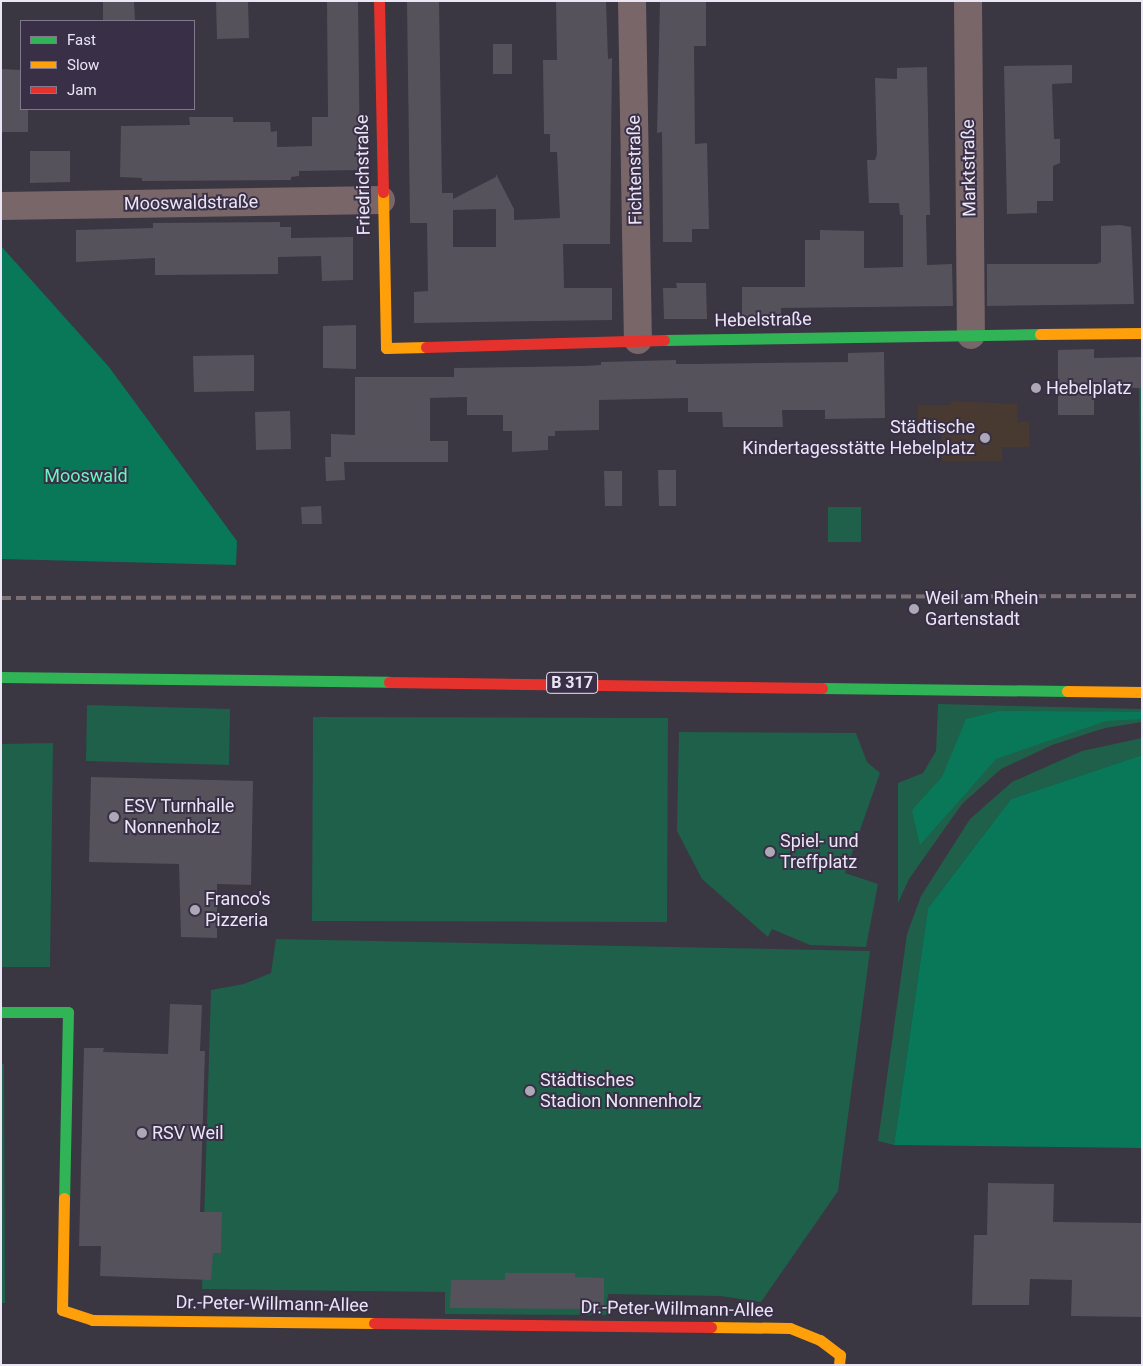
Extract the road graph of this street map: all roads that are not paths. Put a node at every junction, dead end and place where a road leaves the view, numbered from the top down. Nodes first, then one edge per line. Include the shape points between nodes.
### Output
1 (379, 1) edge
2 (632, 1) edge
3 (968, 1) edge
4 (381, 200) junction
5 (1, 206) edge
6 (1142, 333) edge
7 (971, 335) junction
8 (638, 340) junction
9 (386, 348) joint
10 (1, 677) edge
11 (1142, 692) edge
12 (1, 1012) edge
13 (839, 1360) edge

1 - 4 street, Friedrichstraße
2 - 8 street, Fichtenstraße
3 - 7 street, Marktstraße
4 - 5 street, Mooswaldstraße
4 - 9 street, Friedrichstraße
6 - 7 street, Hebelstraße
7 - 8 street, Hebelstraße
8 - 9 street, Hebelstraße
10 - 11 street, B 317
12 - 13 street, Dr.-Peter-Willmann-Allee via 68,1012 62,1310 92,1320 790,1328 820,1340

